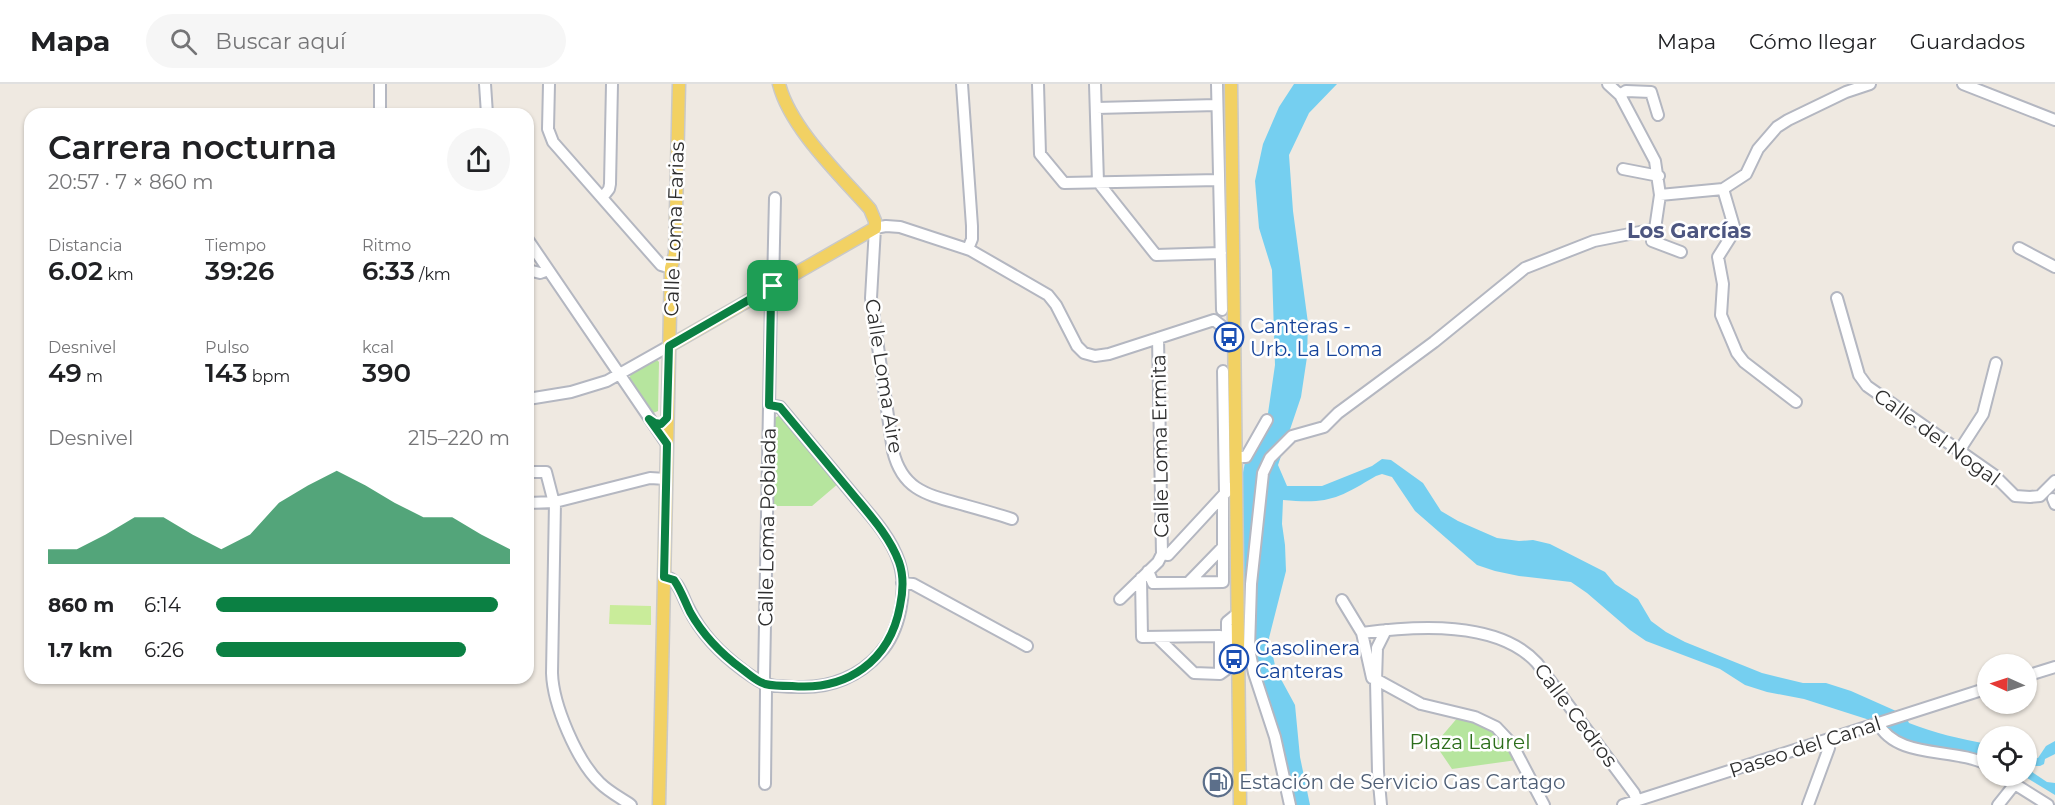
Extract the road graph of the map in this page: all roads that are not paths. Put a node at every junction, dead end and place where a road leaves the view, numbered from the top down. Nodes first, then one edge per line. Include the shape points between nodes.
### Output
1 (380, 84) edge
2 (485, 84) edge
3 (549, 84) edge
4 (612, 84) edge
5 (679, 84) edge
6 (779, 84) edge
7 (962, 84) edge
8 (1038, 84) edge
9 (1095, 84) edge
10 (1217, 84) edge
11 (1231, 84) edge
12 (1608, 84) edge
13 (1870, 84) edge
14 (1963, 84) edge
15 (1620, 95) junction
16 (1217, 105) junction
17 (380, 108) edge
18 (487, 108) edge
19 (1096, 108) junction
20 (1658, 115) dead end
21 (2055, 120) edge
22 (1623, 169) dead end
23 (1659, 176) junction
24 (1219, 180) junction
25 (1098, 182) junction
26 (1723, 189) junction
27 (1660, 195) junction
28 (602, 198) junction
29 (775, 198) dead end
30 (875, 228) junction
31 (1655, 229) junction
32 (2019, 248) dead end
33 (534, 249) edge
34 (968, 249) junction
35 (1681, 252) dead end
36 (1221, 253) junction
37 (2055, 267) edge
38 (671, 268) junction
39 (548, 270) junction
40 (534, 272) edge
41 (773, 286) junction
42 (1837, 297) dead end
43 (1228, 310) junction
44 (1214, 320) junction
45 (1235, 331) junction
46 (1158, 338) junction
47 (669, 346) junction
48 (1996, 363) dead end
49 (1223, 371) dead end
50 (620, 375) junction
51 (534, 398) edge
52 (1796, 402) dead end
53 (769, 405) junction
54 (668, 410) junction
55 (649, 419) junction
56 (1267, 420) dead end
57 (667, 444) junction
58 (1959, 452) junction
59 (1236, 457) junction
60 (534, 472) edge
61 (666, 479) junction
62 (2055, 481) edge
63 (1228, 492) junction
64 (534, 503) edge
65 (554, 503) junction
66 (1012, 519) dead end
67 (1223, 547) junction
68 (1162, 554) junction
69 (1145, 575) junction
70 (664, 577) junction
71 (1188, 582) junction
72 (902, 583) junction
73 (1120, 599) dead end
74 (1342, 600) dead end
75 (1238, 613) junction
76 (1386, 630) junction
77 (1362, 633) junction
78 (1157, 637) junction
79 (1027, 646) dead end
80 (2055, 666) edge
81 (1223, 672) junction
82 (2037, 672) edge
83 (1376, 681) junction
84 (766, 684) junction
85 (1977, 691) edge
86 (1376, 708) junction
87 (1878, 723) junction
88 (1826, 740) junction
89 (1977, 760) edge
90 (765, 784) dead end
91 (2013, 786) edge
92 (2016, 786) edge
93 (1637, 801) junction
94 (631, 805) edge
95 (659, 805) edge
96 (1240, 805) edge
97 (1290, 805) edge
98 (1381, 805) edge
99 (1544, 805) edge
100 (1624, 805) edge
101 (1808, 805) edge
102 (1998, 805) edge
103 (2048, 805) edge

1 - 17 street
2 - 18 street
3 - 28 street via 550,136
4 - 28 street via 610,184
5 - 38 main road, Calle Loma Farias via 675,254
6 - 30 main road via 794,120 870,209
7 - 34 street via 972,226
8 - 25 street via 1040,154 1064,183
9 - 19 street
10 - 16 street
11 - 43 main road
12 - 15 street
13 - 26 street via 1788,120 1758,149 1746,174
14 - 21 street
15 - 20 street via 1626,91 1651,92
15 - 23 street
16 - 19 street
16 - 24 street
19 - 25 street
22 - 23 street
23 - 27 street
24 - 25 street
24 - 36 street
25 - 36 street via 1156,255
26 - 27 street
26 - 52 street via 1735,231 1718,257 1723,284 1721,315 1744,362
27 - 31 street
28 - 38 street via 661,265
29 - 41 street, Calle Loma Poblada
30 - 34 street via 900,227
30 - 41 main road
30 - 66 street, Calle Loma Aire via 871,298 898,465 911,484 924,493
31 - 35 street via 1652,241
31 - 97 street via 1594,241 1526,268 1324,427 1292,436 1267,464 1251,584 1249,649
32 - 37 street
33 - 39 street
34 - 46 street via 1048,295 1084,353 1102,356
36 - 43 street
38 - 47 main road, Calle Loma Farias
39 - 40 street
39 - 50 street
41 - 47 main road
41 - 53 street, Calle Loma Poblada
42 - 58 street, Calle del Nogal via 1864,383
43 - 44 street
43 - 45 main road
44 - 45 street via 1228,331
44 - 46 street
45 - 59 main road
46 - 68 street, Calle Loma Ermita
47 - 50 street
47 - 54 main road, Calle Loma Farias
48 - 58 street via 1983,414
49 - 63 street
50 - 51 street via 580,390
50 - 55 street
53 - 72 street via 780,407 879,527 899,562
53 - 84 street, Calle Loma Poblada
54 - 55 street via 661,424
54 - 57 main road, Calle Loma Farias
55 - 57 street
56 - 59 street via 1246,457
57 - 61 main road, Calle Loma Farias
58 - 62 street, Calle del Nogal via 2015,496 2040,496
59 - 63 main road
60 - 65 street via 546,472
61 - 65 street via 650,478
61 - 70 main road, Calle Loma Farias
63 - 67 street
63 - 68 street via 1168,555
63 - 75 main road
64 - 65 street
65 - 94 street via 555,698 591,773
67 - 71 street
67 - 71 street via 1223,582
68 - 69 street
69 - 71 street via 1153,583
69 - 73 street
69 - 78 street via 1142,637
70 - 84 street via 674,580 714,646
70 - 95 main road, Calle Loma Farias
72 - 79 street via 913,584
72 - 84 street via 892,633 884,648 863,669 822,686
74 - 77 street
75 - 81 street via 1227,622
75 - 96 main road
76 - 77 street, Calle Cedros
76 - 83 street via 1377,648
76 - 93 street, Calle Cedros via 1472,632 1500,639 1524,651 1544,672
77 - 86 street
78 - 81 street via 1194,673
78 - 81 street via 1220,636
80 - 82 street
83 - 86 street
83 - 99 street via 1421,704 1475,717 1496,727 1512,744
84 - 90 street, Calle Loma Poblada
85 - 87 street, Paseo del Canal
86 - 98 street
87 - 88 street, Paseo del Canal
87 - 89 street via 1889,737 1904,745
88 - 93 street, Paseo del Canal
88 - 101 street via 1829,747
91 - 102 street
92 - 103 street
93 - 100 street, Paseo del Canal

